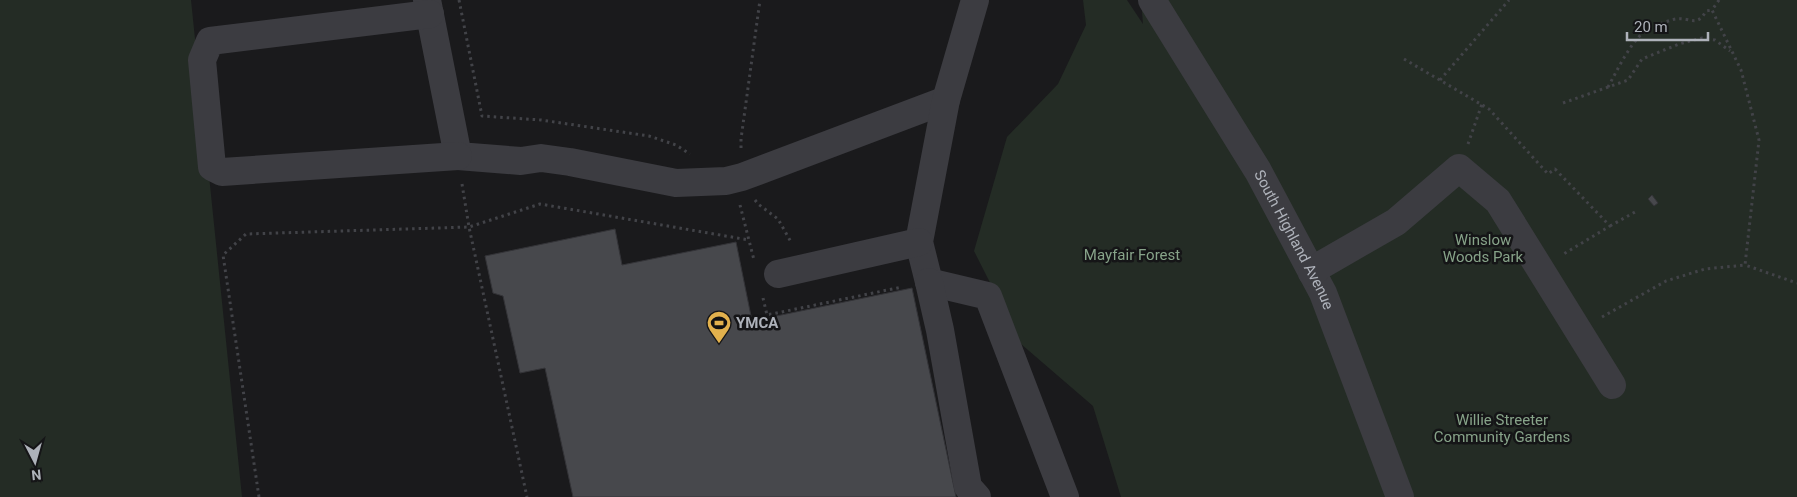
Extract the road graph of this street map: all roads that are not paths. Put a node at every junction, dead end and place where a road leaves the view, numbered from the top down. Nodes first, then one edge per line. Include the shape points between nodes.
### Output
1 (975, 0) edge
2 (1152, 0) edge
3 (429, 7) edge
4 (946, 100) junction
5 (458, 156) junction
6 (919, 242) junction
7 (778, 274) dead end
8 (1312, 274) junction
9 (929, 282) junction
10 (1612, 385) dead end
11 (977, 497) edge
12 (1065, 497) edge
13 (1400, 497) edge

1 - 4 street
2 - 8 street, South Highland Avenue via 1258,171
3 - 5 street
3 - 5 street via 210,41 202,60 212,168 222,172
4 - 5 street via 726,181 676,183 541,158 521,161
4 - 6 street
6 - 7 street
6 - 9 street
8 - 10 street via 1323,264 1396,222 1459,168 1498,201
8 - 13 street, South Highland Avenue via 1323,293
9 - 11 street via 968,487
9 - 12 street via 988,296

